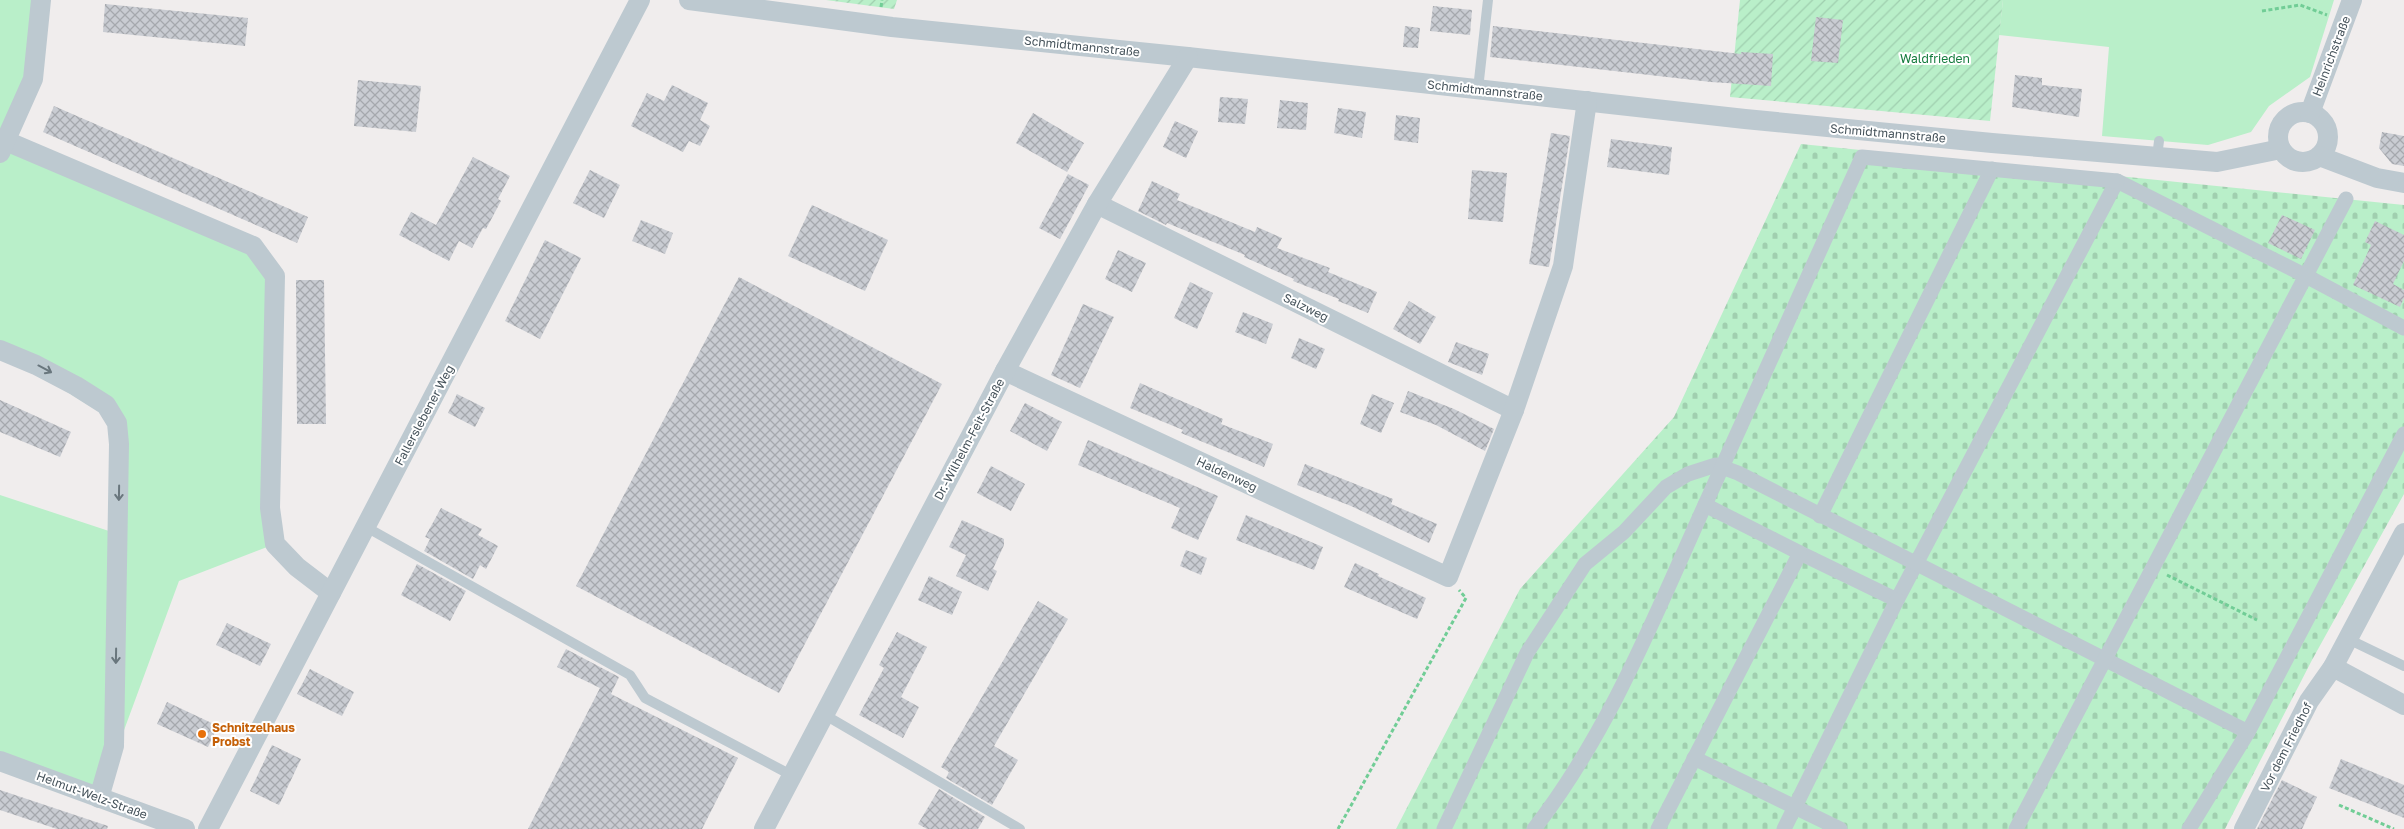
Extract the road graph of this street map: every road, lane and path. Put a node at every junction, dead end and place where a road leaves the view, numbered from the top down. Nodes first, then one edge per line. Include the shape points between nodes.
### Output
1 (41, 0) edge
2 (640, 0) edge
3 (689, 0) edge
4 (1488, 0) edge
5 (2352, 0) edge
6 (2262, 11) dead end
7 (2344, 21) junction
8 (1188, 57) junction
9 (1478, 89) junction
10 (1587, 101) junction
11 (2310, 113) junction
12 (3, 147) edge
13 (2281, 149) junction
14 (2319, 156) junction
15 (1992, 169) junction
16 (2117, 181) junction
17 (2404, 182) edge
18 (2346, 199) dead end
19 (1097, 204) junction
20 (2306, 276) junction
21 (2404, 328) edge
22 (0, 350) edge
23 (1005, 371) junction
24 (1514, 410) junction
25 (2404, 434) edge
26 (1722, 467) junction
27 (1705, 505) junction
28 (1820, 516) junction
29 (366, 527) junction
30 (2404, 533) edge
31 (1800, 553) junction
32 (1917, 565) junction
33 (2154, 568) junction
34 (1448, 577) junction
35 (331, 593) junction
36 (1898, 600) junction
37 (2257, 620) dead end
38 (2348, 639) junction
39 (2105, 660) junction
40 (2404, 666) edge
41 (2333, 667) junction
42 (2404, 705) edge
43 (825, 715) junction
44 (2248, 732) junction
45 (1694, 758) junction
46 (0, 762) edge
47 (793, 776) junction
48 (99, 798) junction
49 (2339, 805) dead end
50 (1794, 808) junction
51 (185, 829) edge
52 (208, 829) edge
53 (764, 829) edge
54 (1020, 829) edge
55 (1338, 829) edge
56 (1444, 829) edge
57 (1534, 829) edge
58 (1658, 829) edge
59 (1784, 829) edge
60 (1840, 829) edge
61 (2016, 829) edge
62 (2189, 829) edge
63 (2244, 829) edge
64 (2394, 829) edge

1 - 12 street via 34,79
2 - 29 street, Fallerslebener Weg
3 - 8 street, Schmidtmannstraße via 892,27
4 - 9 lane
5 - 7 street, Heinrichstraße
6 - 7 path via 2300,5
7 - 11 street, Heinrichstraße
8 - 9 street, Schmidtmannstraße
8 - 19 street, Dr.-Wilhelm-Feit-Straße
9 - 10 street, Schmidtmannstraße
10 - 13 street, Schmidtmannstraße via 1745,119 2158,149 2218,162
10 - 24 street via 1563,266
11 - 13 street via 2300,112 2286,119 2279,130
11 - 14 street via 2326,128 2326,143
12 - 35 street via 253,246 275,276 270,508 275,544
13 - 14 street via 2297,161
14 - 17 street via 2377,178
15 - 16 street
15 - 26 street via 1862,156
15 - 28 street
16 - 20 street
16 - 32 street
18 - 20 street
19 - 23 street, Dr.-Wilhelm-Feit-Straße
19 - 24 street, Salzweg
20 - 21 street
20 - 33 street
22 -> 48 street via 76,386 106,406 117,423 114,746
23 - 34 street, Haldenweg
23 - 43 street, Dr.-Wilhelm-Feit-Straße
24 - 34 street
25 - 44 street
26 - 27 street
26 - 28 street
26 - 56 street via 1716,465 1688,474 1666,487 1624,532 1585,564 1527,653
27 - 31 street
27 - 57 street via 1642,646 1598,732
28 - 32 street
29 - 35 street, Fallerslebener Weg
29 - 47 lane via 630,675 645,698
30 - 38 street, Vor dem Friedhof
31 - 36 street
31 - 45 street
32 - 36 street
32 - 39 street
33 - 37 path
33 - 39 street
34 - 55 path via 1466,598
35 - 52 street, Fallerslebener Weg
36 - 50 street
38 - 40 lane
38 - 41 street, Vor dem Friedhof
39 - 44 street
39 - 61 street
41 - 42 street
41 - 63 street, Vor dem Friedhof via 2309,700
43 - 47 street, Dr.-Wilhelm-Feit-Straße
43 - 54 lane
44 - 62 street
45 - 50 street
45 - 58 street
46 - 48 street, Helmut-Welz-Straße
47 - 53 street, Dr.-Wilhelm-Feit-Straße
48 - 51 street, Helmut-Welz-Straße
49 - 64 path
50 - 59 street
50 - 60 street

